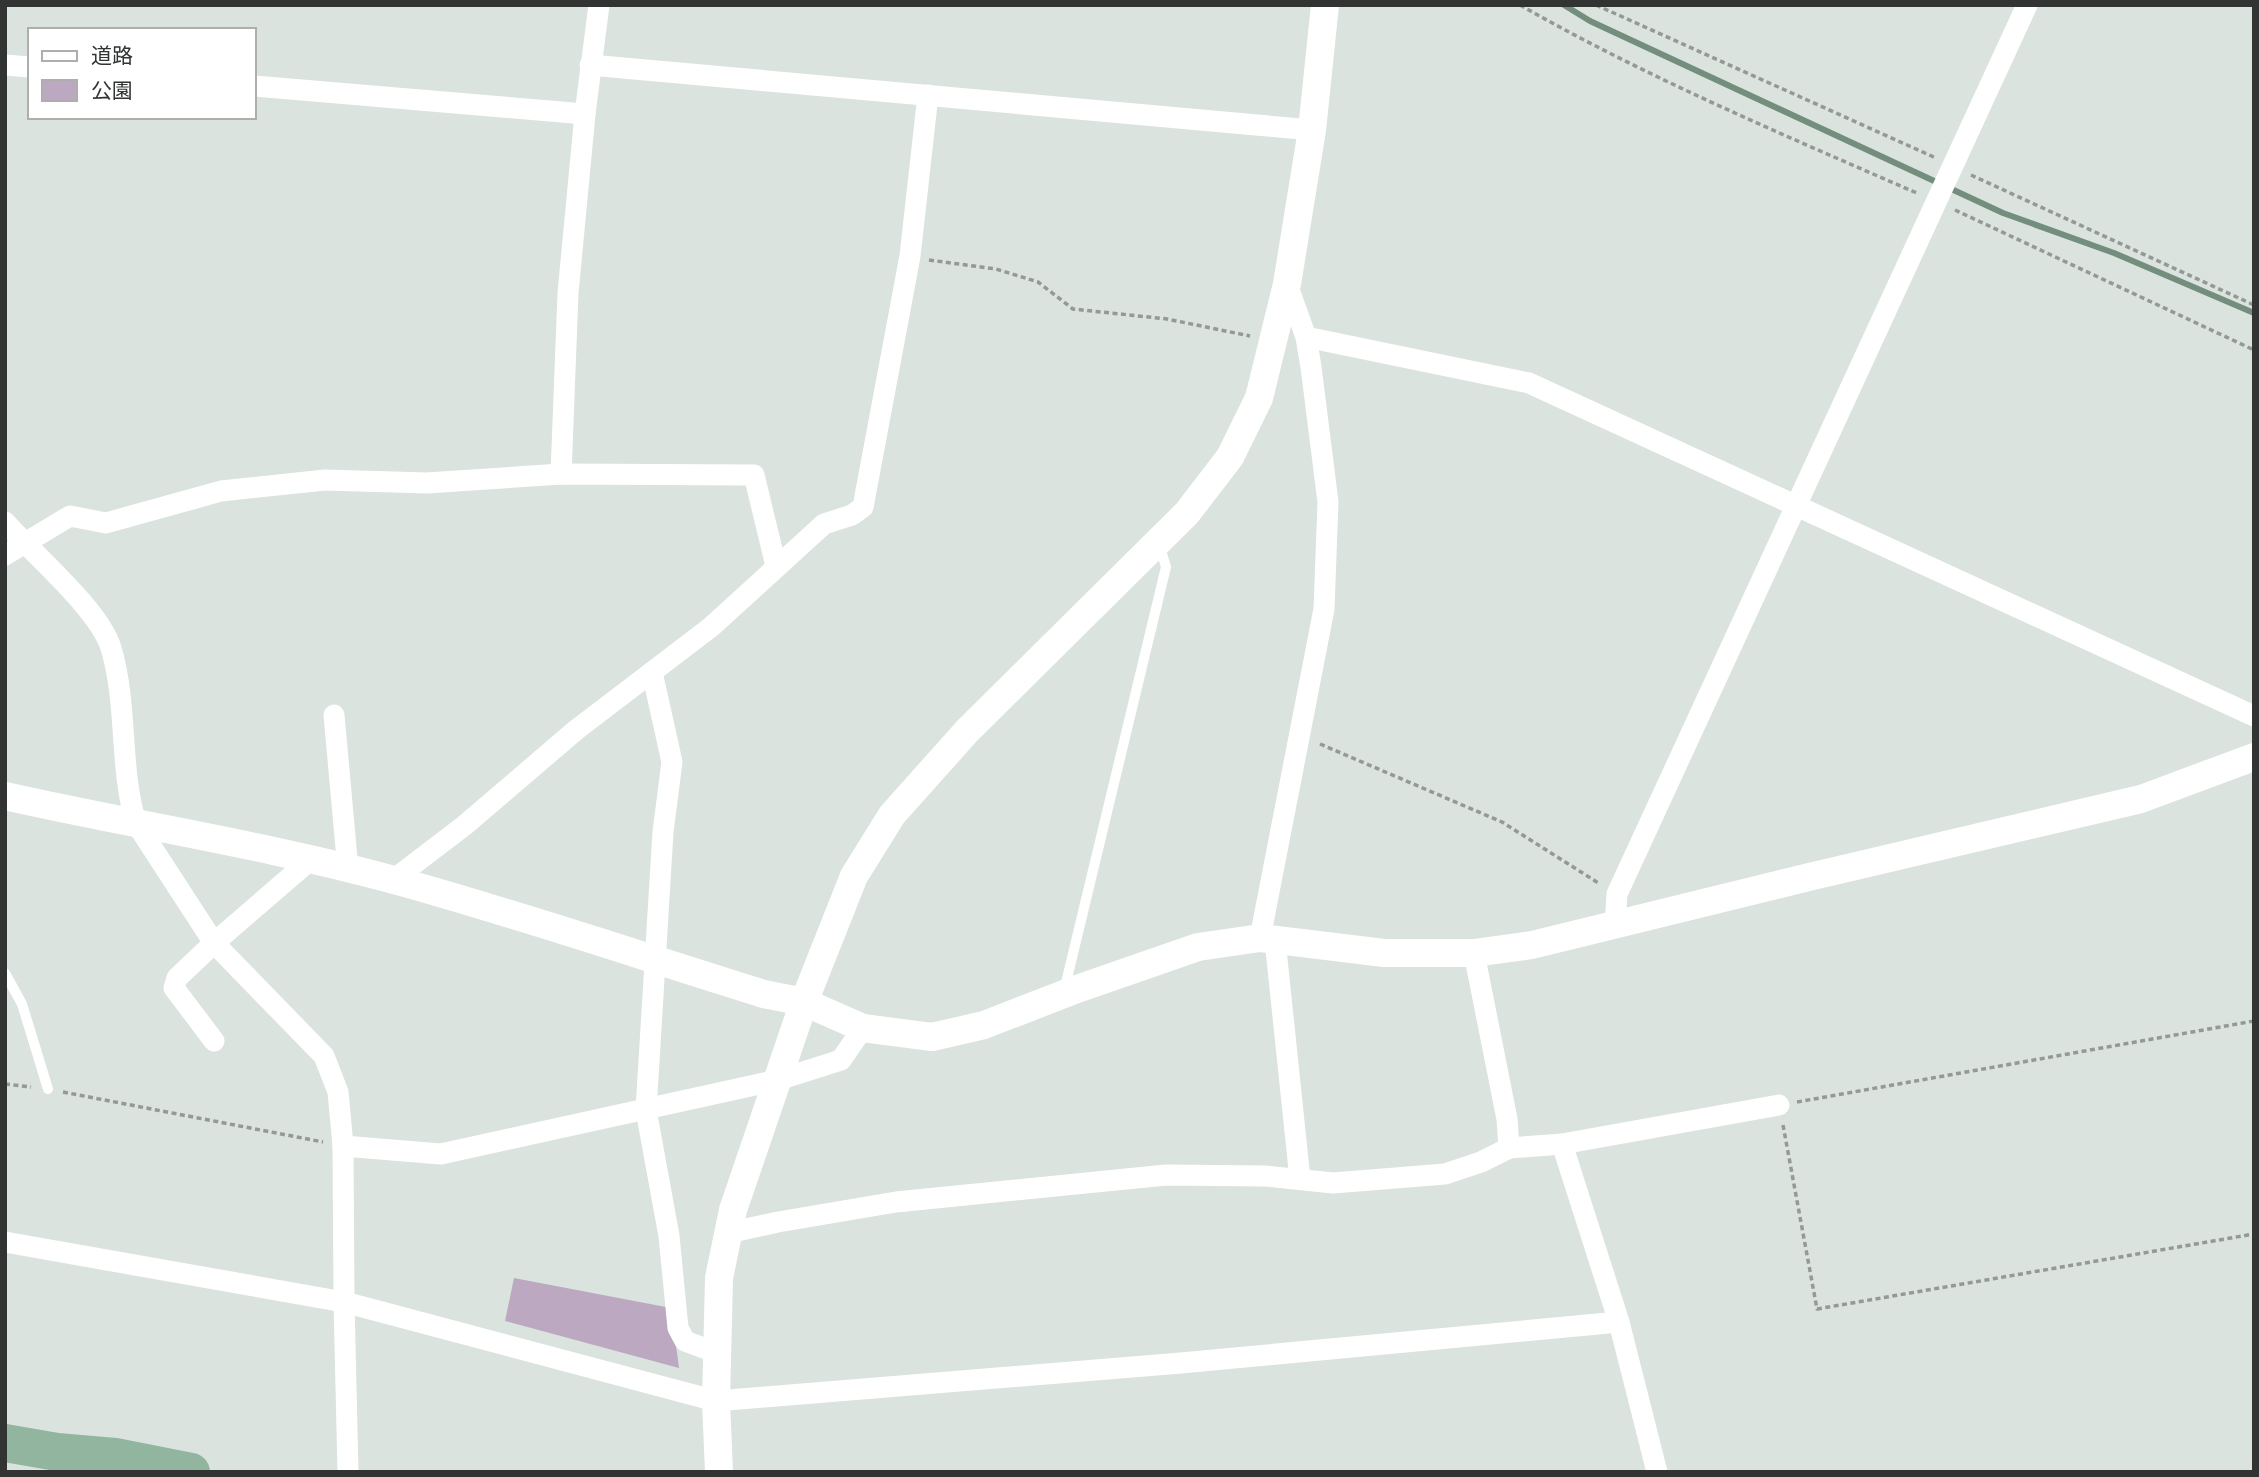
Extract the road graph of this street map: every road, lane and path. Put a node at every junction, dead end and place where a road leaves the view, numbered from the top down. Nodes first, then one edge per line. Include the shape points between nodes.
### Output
1 (598, 5) edge
2 (1325, 5) edge
3 (1520, 5) edge
4 (1596, 5) edge
5 (2027, 5) edge
6 (5, 65) edge
7 (590, 65) junction
8 (28, 67) edge
9 (256, 86) edge
10 (928, 96) junction
11 (584, 114) junction
12 (1312, 130) junction
13 (1952, 165) junction
14 (1937, 202) junction
15 (910, 257) junction
16 (1287, 284) junction
17 (2254, 305) edge
18 (1306, 337) junction
19 (1275, 341) junction
20 (2254, 350) edge
21 (561, 474) junction
22 (1796, 507) junction
23 (5, 522) edge
24 (1159, 542) junction
25 (24, 543) junction
26 (5, 555) edge
27 (776, 566) junction
28 (652, 672) junction
29 (334, 715) dead end
30 (2254, 716) edge
31 (1299, 735) junction
32 (2254, 757) edge
33 (5, 796) edge
34 (136, 823) junction
35 (309, 861) junction
36 (348, 870) junction
37 (393, 880) junction
38 (1617, 894) junction
39 (1615, 926) junction
40 (1268, 939) junction
41 (214, 943) junction
42 (1474, 953) junction
43 (654, 961) junction
44 (5, 973) edge
45 (1063, 994) junction
46 (804, 1002) junction
47 (2254, 1021) edge
48 (863, 1028) junction
49 (214, 1041) dead end
50 (778, 1080) junction
51 (5, 1084) edge
52 (48, 1089) junction
53 (1779, 1105) junction
54 (646, 1110) junction
55 (1562, 1144) junction
56 (343, 1146) junction
57 (1509, 1148) junction
58 (1300, 1179) junction
59 (728, 1233) junction
60 (2254, 1234) edge
61 (5, 1242) edge
62 (344, 1302) junction
63 (1619, 1322) junction
64 (717, 1353) junction
65 (716, 1401) junction
66 (348, 1472) edge
67 (719, 1472) edge
68 (1657, 1472) edge

1 - 7 street
2 - 12 street
3 - 14 path via 1703,100
4 - 13 path
5 - 13 street
6 - 8 street
7 - 10 street
7 - 11 street
9 - 11 street
10 - 12 street
10 - 15 street
11 - 21 street via 568,293
12 - 16 street
13 - 14 street
13 - 17 path
14 - 20 path
14 - 22 street
15 - 19 path via 996,269 1038,282 1073,309 1167,319
15 - 27 street via 863,507 824,524
16 - 18 street
16 - 19 street
18 - 22 street via 1529,383
18 - 31 street via 1328,502 1324,609
19 - 24 street via 1259,398 1230,457
21 - 25 street via 427,483 325,480 221,491 106,523 71,516
21 - 27 street via 754,475
22 - 30 street
22 - 38 street
23 - 25 street
24 - 45 lane via 1166,566
24 - 46 street via 967,731 892,815 853,876
25 - 26 street
25 - 34 street via 89,610 111,646
27 - 28 street via 711,627
28 - 37 street
28 - 43 street via 672,762
29 - 36 street
31 - 38 path via 1502,822
31 - 40 street
32 - 39 street via 2141,799
33 - 34 street
34 - 35 street
34 - 41 street
35 - 36 street
35 - 41 street
36 - 37 street
37 - 43 street
38 - 39 street
39 - 42 street
40 - 42 street via 1384,953
40 - 45 street via 1198,947
40 - 58 street
41 - 49 street via 177,978 174,988
41 - 56 street via 324,1056 338,1091
42 - 57 street
43 - 46 street
43 - 54 street
44 - 52 lane via 22,1004
45 - 48 street via 984,1025 932,1037
46 - 48 street
46 - 50 street
47 - 53 path
48 - 50 street via 841,1060
50 - 54 street
50 - 59 street
51 - 52 path
52 - 56 path
53 - 55 street
53 - 60 path via 1816,1309
54 - 56 street via 441,1154
54 - 64 street via 669,1236 678,1328 685,1341
55 - 57 street
55 - 63 street
56 - 62 street
57 - 58 street via 1445,1174 1333,1183
58 - 59 street via 1166,1175 1090,1182 896,1202
59 - 64 street via 719,1278
61 - 62 street
62 - 65 street
62 - 66 street
63 - 65 street
63 - 68 street
64 - 65 street
65 - 67 street

